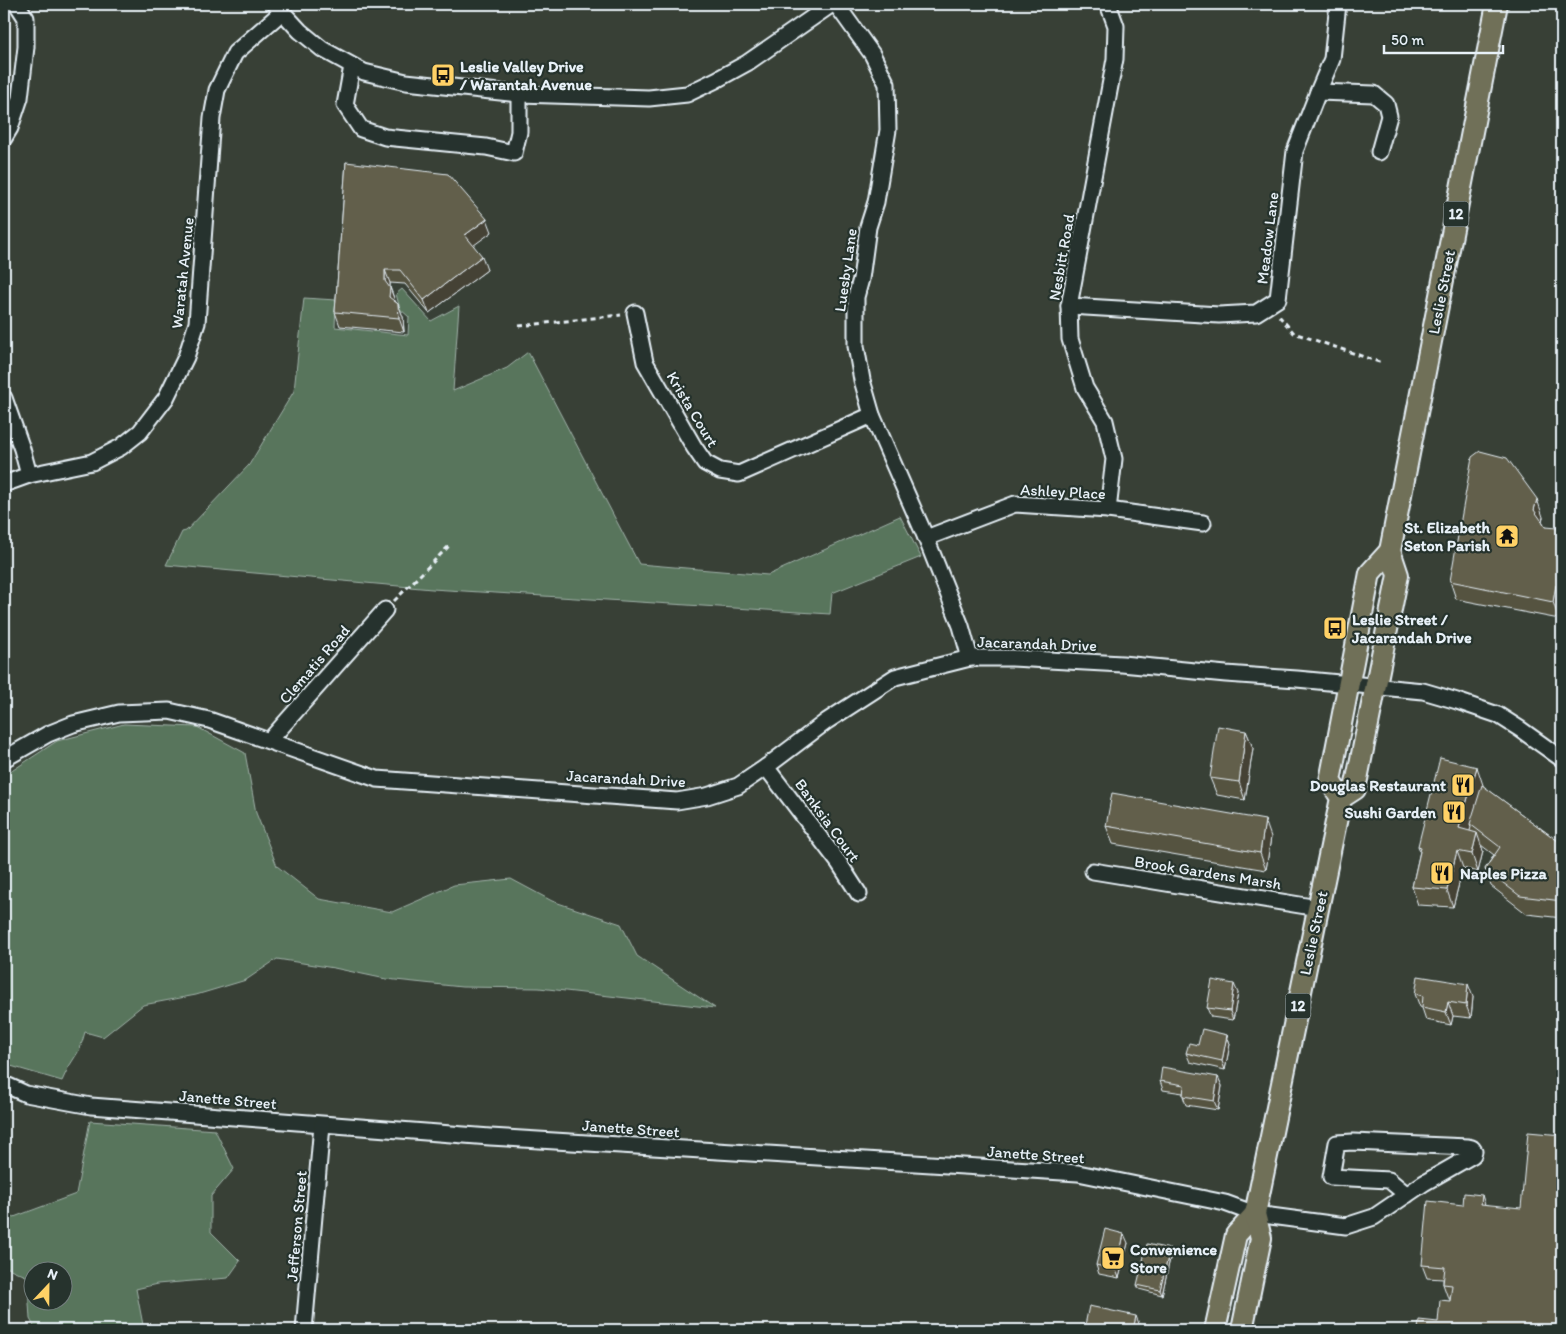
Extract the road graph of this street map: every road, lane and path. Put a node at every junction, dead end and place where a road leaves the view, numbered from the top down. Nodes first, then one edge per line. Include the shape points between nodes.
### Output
1 (17, 4) edge
2 (834, 4) edge
3 (1108, 4) edge
4 (1338, 4) edge
5 (1497, 4) edge
6 (279, 8) edge
7 (352, 66) junction
8 (1318, 92) junction
9 (519, 94) junction
10 (4, 138) edge
11 (1379, 152) dead end
12 (1069, 306) junction
13 (1270, 306) junction
14 (635, 313) joint
15 (520, 326) dead end
16 (1382, 362) dead end
17 (4, 398) edge
18 (872, 415) junction
19 (29, 475) junction
20 (4, 484) edge
21 (1108, 510) junction
22 (1203, 523) dead end
23 (926, 538) junction
24 (450, 544) dead end
25 (1390, 551) junction
26 (385, 610) joint
27 (970, 658) junction
28 (1348, 685) junction
29 (1376, 686) junction
30 (270, 741) junction
31 (4, 759) edge
32 (1562, 759) edge
33 (766, 767) junction
34 (1341, 798) junction
35 (1093, 871) dead end
36 (859, 894) dead end
37 (1318, 908) junction
38 (4, 1084) edge
39 (322, 1125) junction
40 (1407, 1195) junction
41 (1256, 1214) junction
42 (304, 1330) edge
43 (1215, 1330) edge
44 (1242, 1330) edge

1 - 10 street via 26,18 26,47 20,98
2 - 9 street via 747,63 687,94 649,98
2 - 18 street, Luesby Lane via 872,54 888,84 888,130 856,297 856,346
3 - 12 street, Nesbitt Road via 1116,26 1115,59
4 - 8 street, Meadow Lane via 1332,59
5 - 25 main road, Leslie Street / 12
6 - 7 street via 322,49
6 - 19 street, Waratah Avenue via 235,53 217,90 212,118 197,324 186,357 166,398 140,432 121,447 92,462
7 - 9 street via 406,82
7 - 9 street via 345,105 361,129 385,137 486,147 514,153 519,132
8 - 11 street via 1374,94 1386,104 1389,116
8 - 13 street, Meadow Lane via 1295,151 1278,299
12 - 13 street, Meadow Lane via 1219,316 1256,313
12 - 21 street, Nesbitt Road via 1070,340 1086,388 1105,422 1114,459
13 - 16 path via 1294,333
14 - 15 path
14 - 18 street, Krista Court via 649,370 694,447 705,462 720,471 739,474
17 - 19 street
18 - 23 street, Luesby Lane
19 - 20 street, Waratah Avenue
21 - 22 street, Ashley Place
21 - 23 street, Ashley Place via 1015,504
23 - 27 street, Luesby Lane via 961,626
24 - 26 path
25 - 28 main road via 1370,573
25 - 29 main road, Leslie Street / 12 via 1398,575
26 - 30 street, Clematis Road
27 - 28 street, Jacarandah Drive via 1122,664
27 - 33 street, Jacarandah Drive via 895,678 827,721
28 - 29 street, Jacarandah Drive
28 - 34 main road via 1330,781
29 - 32 street, Jacarandah Drive via 1423,691 1498,715
29 - 34 main road, Leslie Street / 12 via 1356,789
30 - 31 street, Jacarandah Drive via 209,720 169,711 119,713 48,734
30 - 33 street, Jacarandah Drive via 377,779 677,801 708,796 738,786
33 - 36 street, Banksia Court
34 - 37 main road, Leslie Street / 12
35 - 37 street, Brook Gardens Marsh
37 - 41 main road, Leslie Street / 12
38 - 39 street, Janette Street via 26,1094 91,1106
39 - 41 street, Janette Street via 1078,1173 1225,1203
39 - 42 street, Jefferson Street
40 - 40 street, Janette Street via 1473,1155 1472,1148 1337,1143 1331,1177 1389,1180
40 - 41 street, Janette Street via 1374,1217 1346,1226
41 - 43 main road via 1236,1235
41 - 44 main road, Leslie Street / 12 via 1261,1238

